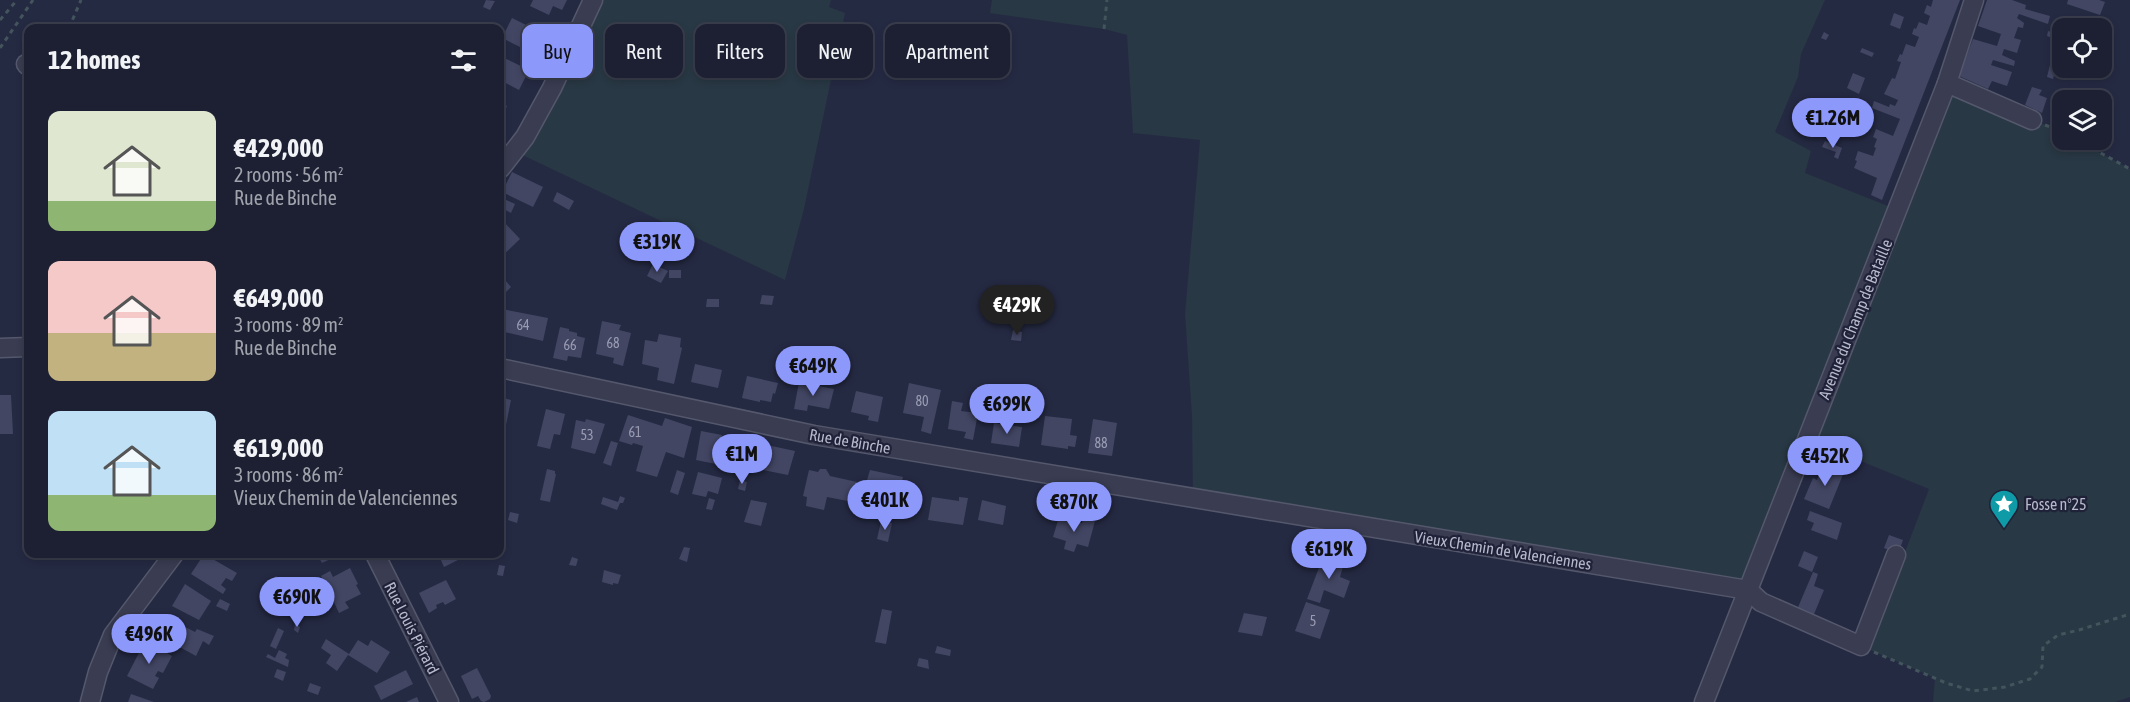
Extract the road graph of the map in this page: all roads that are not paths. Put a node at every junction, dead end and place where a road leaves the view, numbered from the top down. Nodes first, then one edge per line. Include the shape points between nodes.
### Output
1 (594, 0) edge
2 (1974, 0) edge
3 (1947, 83) junction
4 (2032, 120) dead end
5 (504, 164) edge
6 (24, 346) edge
7 (0, 348) edge
8 (504, 369) edge
9 (1097, 484) joint
10 (1896, 555) dead end
11 (171, 558) edge
12 (377, 558) edge
13 (1748, 591) junction
14 (90, 702) edge
15 (450, 702) edge
16 (1704, 702) edge

1 - 5 street via 531,127
2 - 3 street, Avenue du Champ de Bataille
3 - 4 street
3 - 13 street, Avenue du Champ de Bataille
6 - 7 street
8 - 9 street, Rue de Binche via 814,435
9 - 13 street, Vieux Chemin de Valenciennes
10 - 13 street, Vieux Chemin de Valenciennes via 1861,646 1761,602
11 - 14 street via 113,635
12 - 15 street, Rue Louis Piérard
13 - 16 street, Avenue du Champ de Bataille

